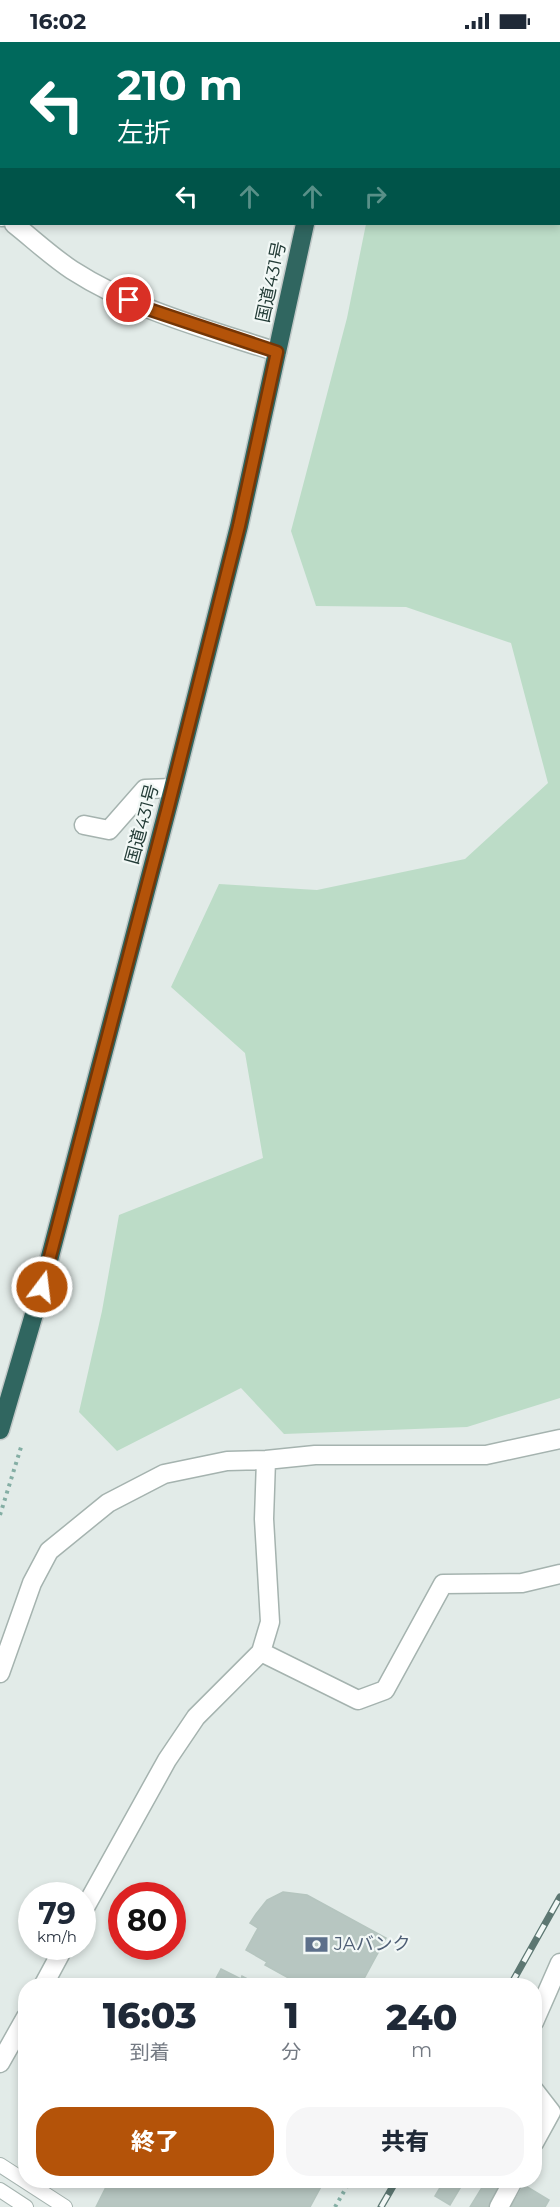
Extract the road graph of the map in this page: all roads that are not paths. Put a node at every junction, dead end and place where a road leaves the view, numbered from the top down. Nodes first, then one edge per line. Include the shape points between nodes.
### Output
1 (15, 225) edge
2 (305, 225) edge
3 (277, 352) junction
4 (173, 788) junction
5 (84, 825) dead end
6 (0, 1430) edge
7 (560, 1439) edge
8 (266, 1460) junction
9 (560, 1574) edge
10 (261, 1652) junction
11 (0, 1672) edge
12 (96, 1888) edge
13 (57, 1960) edge
14 (560, 1963) edge
15 (47, 1978) edge
16 (542, 2004) edge
17 (18, 2031) edge
18 (0, 2063) edge
19 (542, 2100) edge
20 (542, 2128) edge
21 (0, 2165) edge
22 (18, 2177) edge
23 (36, 2188) edge
24 (509, 2188) edge
25 (0, 2190) edge
26 (26, 2207) edge
27 (65, 2207) edge
28 (499, 2207) edge

1 - 3 street via 71,269 110,291 148,309
2 - 3 highway, 国道431号
3 - 4 highway, 国道431号 via 239,526
4 - 5 street via 146,789 109,830
4 - 6 highway, 国道431号 via 42,1287
7 - 8 street via 486,1455 315,1455
8 - 10 street via 264,1520 270,1622
8 - 11 street via 227,1461 164,1474 108,1503 77,1526 49,1551 32,1583
9 - 10 street via 522,1582 443,1584 385,1690 358,1700
10 - 12 street via 196,1717 167,1760
13 - 15 street
14 - 16 street
17 - 18 street
19 - 20 street via 551,2112
21 - 22 lane
23 - 27 lane
24 - 28 street
25 - 26 lane

